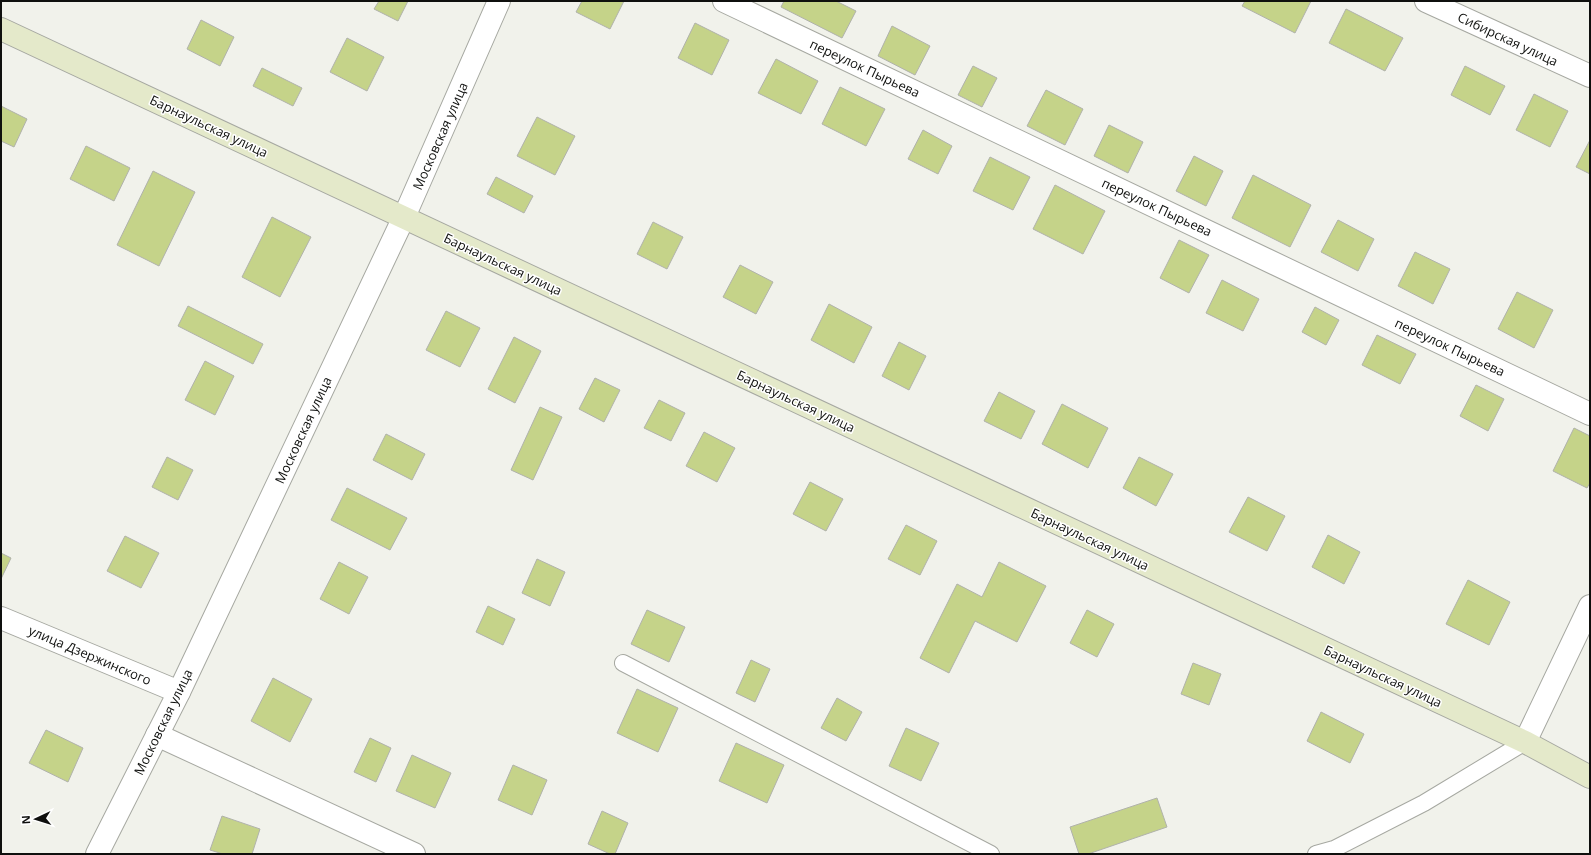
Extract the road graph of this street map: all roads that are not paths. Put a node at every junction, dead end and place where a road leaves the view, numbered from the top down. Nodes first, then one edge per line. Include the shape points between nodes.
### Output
1 (499, 1) edge
2 (724, 1) edge
3 (1426, 1) edge
4 (1, 29) edge
5 (1590, 76) edge
6 (404, 217) junction
7 (1590, 414) edge
8 (1590, 606) edge
9 (1, 618) edge
10 (623, 663) dead end
11 (178, 692) junction
12 (157, 735) junction
13 (1525, 742) junction
14 (1590, 777) edge
15 (97, 854) edge
16 (414, 854) edge
17 (991, 854) edge
18 (1316, 854) edge

1 - 6 street, Московская улица
2 - 7 street, переулок Пырьева
3 - 5 street, Сибирская улица
4 - 6 street, Барнаульская улица
6 - 11 street, Московская улица
6 - 13 street, Барнаульская улица
8 - 13 street
9 - 11 street, улица Дзержинского
10 - 17 lane
11 - 12 street, Московская улица
12 - 15 street, Московская улица
12 - 16 street
13 - 14 street, Барнаульская улица
13 - 18 lane via 1424,803 1334,849

